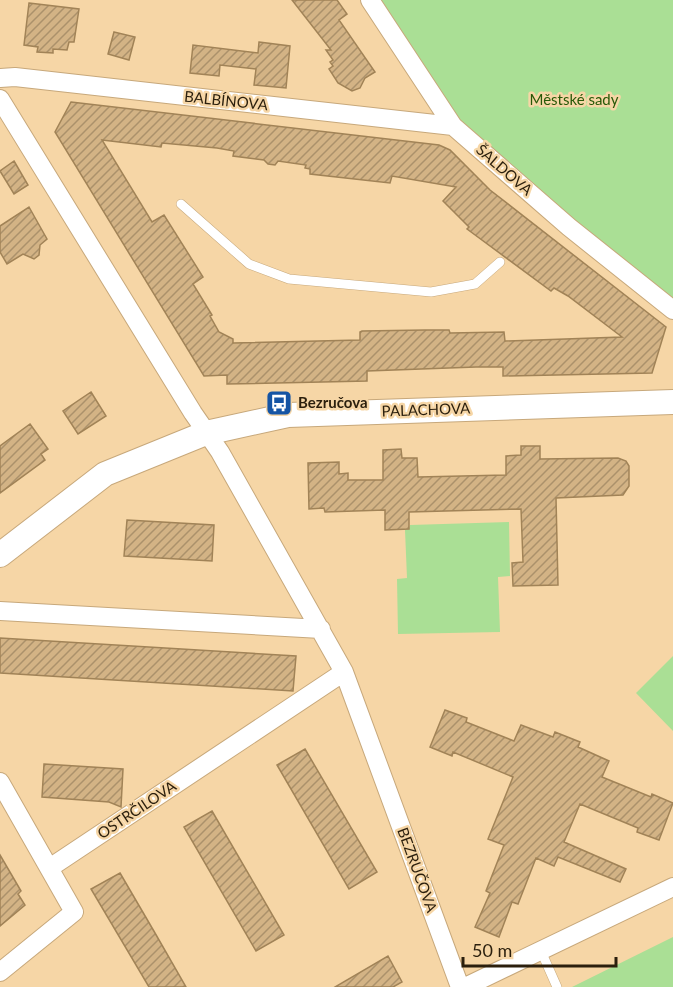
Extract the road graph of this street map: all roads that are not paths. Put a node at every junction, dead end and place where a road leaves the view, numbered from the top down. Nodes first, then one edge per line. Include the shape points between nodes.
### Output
1 (370, 0) edge
2 (0, 78) edge
3 (0, 99) edge
4 (453, 126) junction
5 (181, 204) dead end
6 (500, 262) dead end
7 (673, 310) edge
8 (673, 402) edge
9 (206, 433) junction
10 (0, 555) edge
11 (0, 611) edge
12 (321, 629) junction
13 (344, 672) junction
14 (0, 782) edge
15 (51, 867) junction
16 (673, 887) edge
17 (541, 951) junction
18 (0, 972) edge
19 (460, 987) edge
20 (465, 987) edge
21 (557, 987) edge

1 - 4 street, ŠALDOVA
2 - 4 street, BALBÍNOVA
3 - 9 street, BEZRUČOVA
4 - 7 street, ŠALDOVA via 569,227
5 - 6 lane via 249,264 289,279 431,292 475,284
8 - 9 street, PALACHOVA via 288,415
9 - 10 street, PALACHOVA via 105,474
9 - 12 street, BEZRUČOVA
11 - 12 street
12 - 13 street, BEZRUČOVA
13 - 15 street, OSTRČILOVA
13 - 19 street, BEZRUČOVA
14 - 15 street
15 - 18 street via 74,912
16 - 17 street
17 - 20 street
17 - 21 lane

